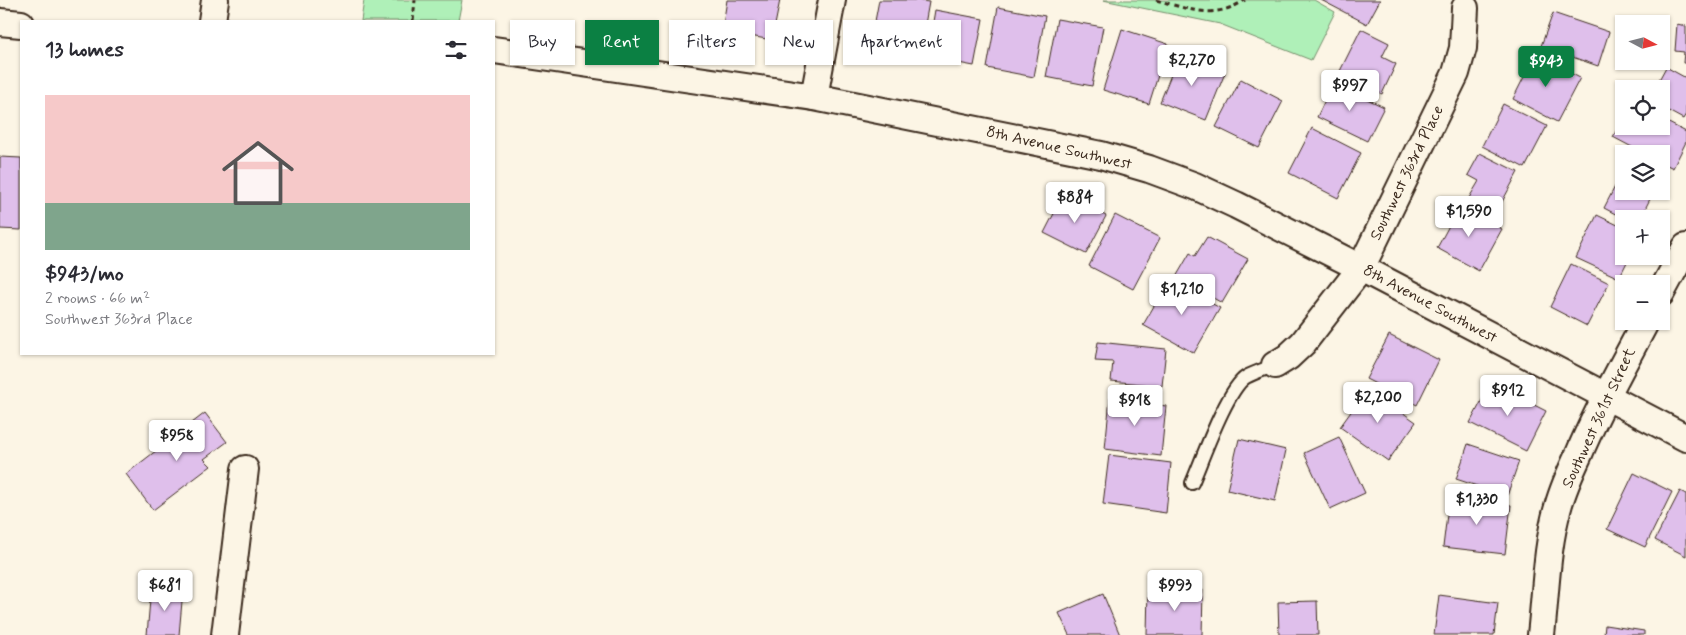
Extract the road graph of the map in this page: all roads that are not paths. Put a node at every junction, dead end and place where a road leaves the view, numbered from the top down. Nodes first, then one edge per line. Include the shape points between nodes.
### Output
1 (215, 0) edge
2 (832, 0) edge
3 (1469, 4) edge
4 (212, 20) edge
5 (0, 22) edge
6 (20, 24) edge
7 (495, 50) edge
8 (814, 97) junction
9 (1686, 247) edge
10 (1361, 268) junction
11 (1670, 276) edge
12 (1641, 330) edge
13 (1275, 365) joint
14 (1606, 396) junction
15 (1686, 438) edge
16 (245, 469) dead end
17 (1192, 483) dead end
18 (225, 635) edge
19 (1541, 635) edge

1 - 4 street
2 - 8 street
3 - 10 street, Southwest 363rd Place via 1456,73
5 - 6 street
7 - 8 street, 8th Avenue Southwest
8 - 10 street, 8th Avenue Southwest via 1101,155 1149,169 1236,205
9 - 11 street
10 - 13 street, Southwest 363rd Place via 1303,343
10 - 14 street, 8th Avenue Southwest
12 - 14 street, Southwest 361st Street
13 - 17 lane via 1245,378 1235,390 1224,406
14 - 15 street, 8th Avenue Southwest
14 - 19 street, Southwest 361st Street via 1558,506 1549,546
16 - 18 street

